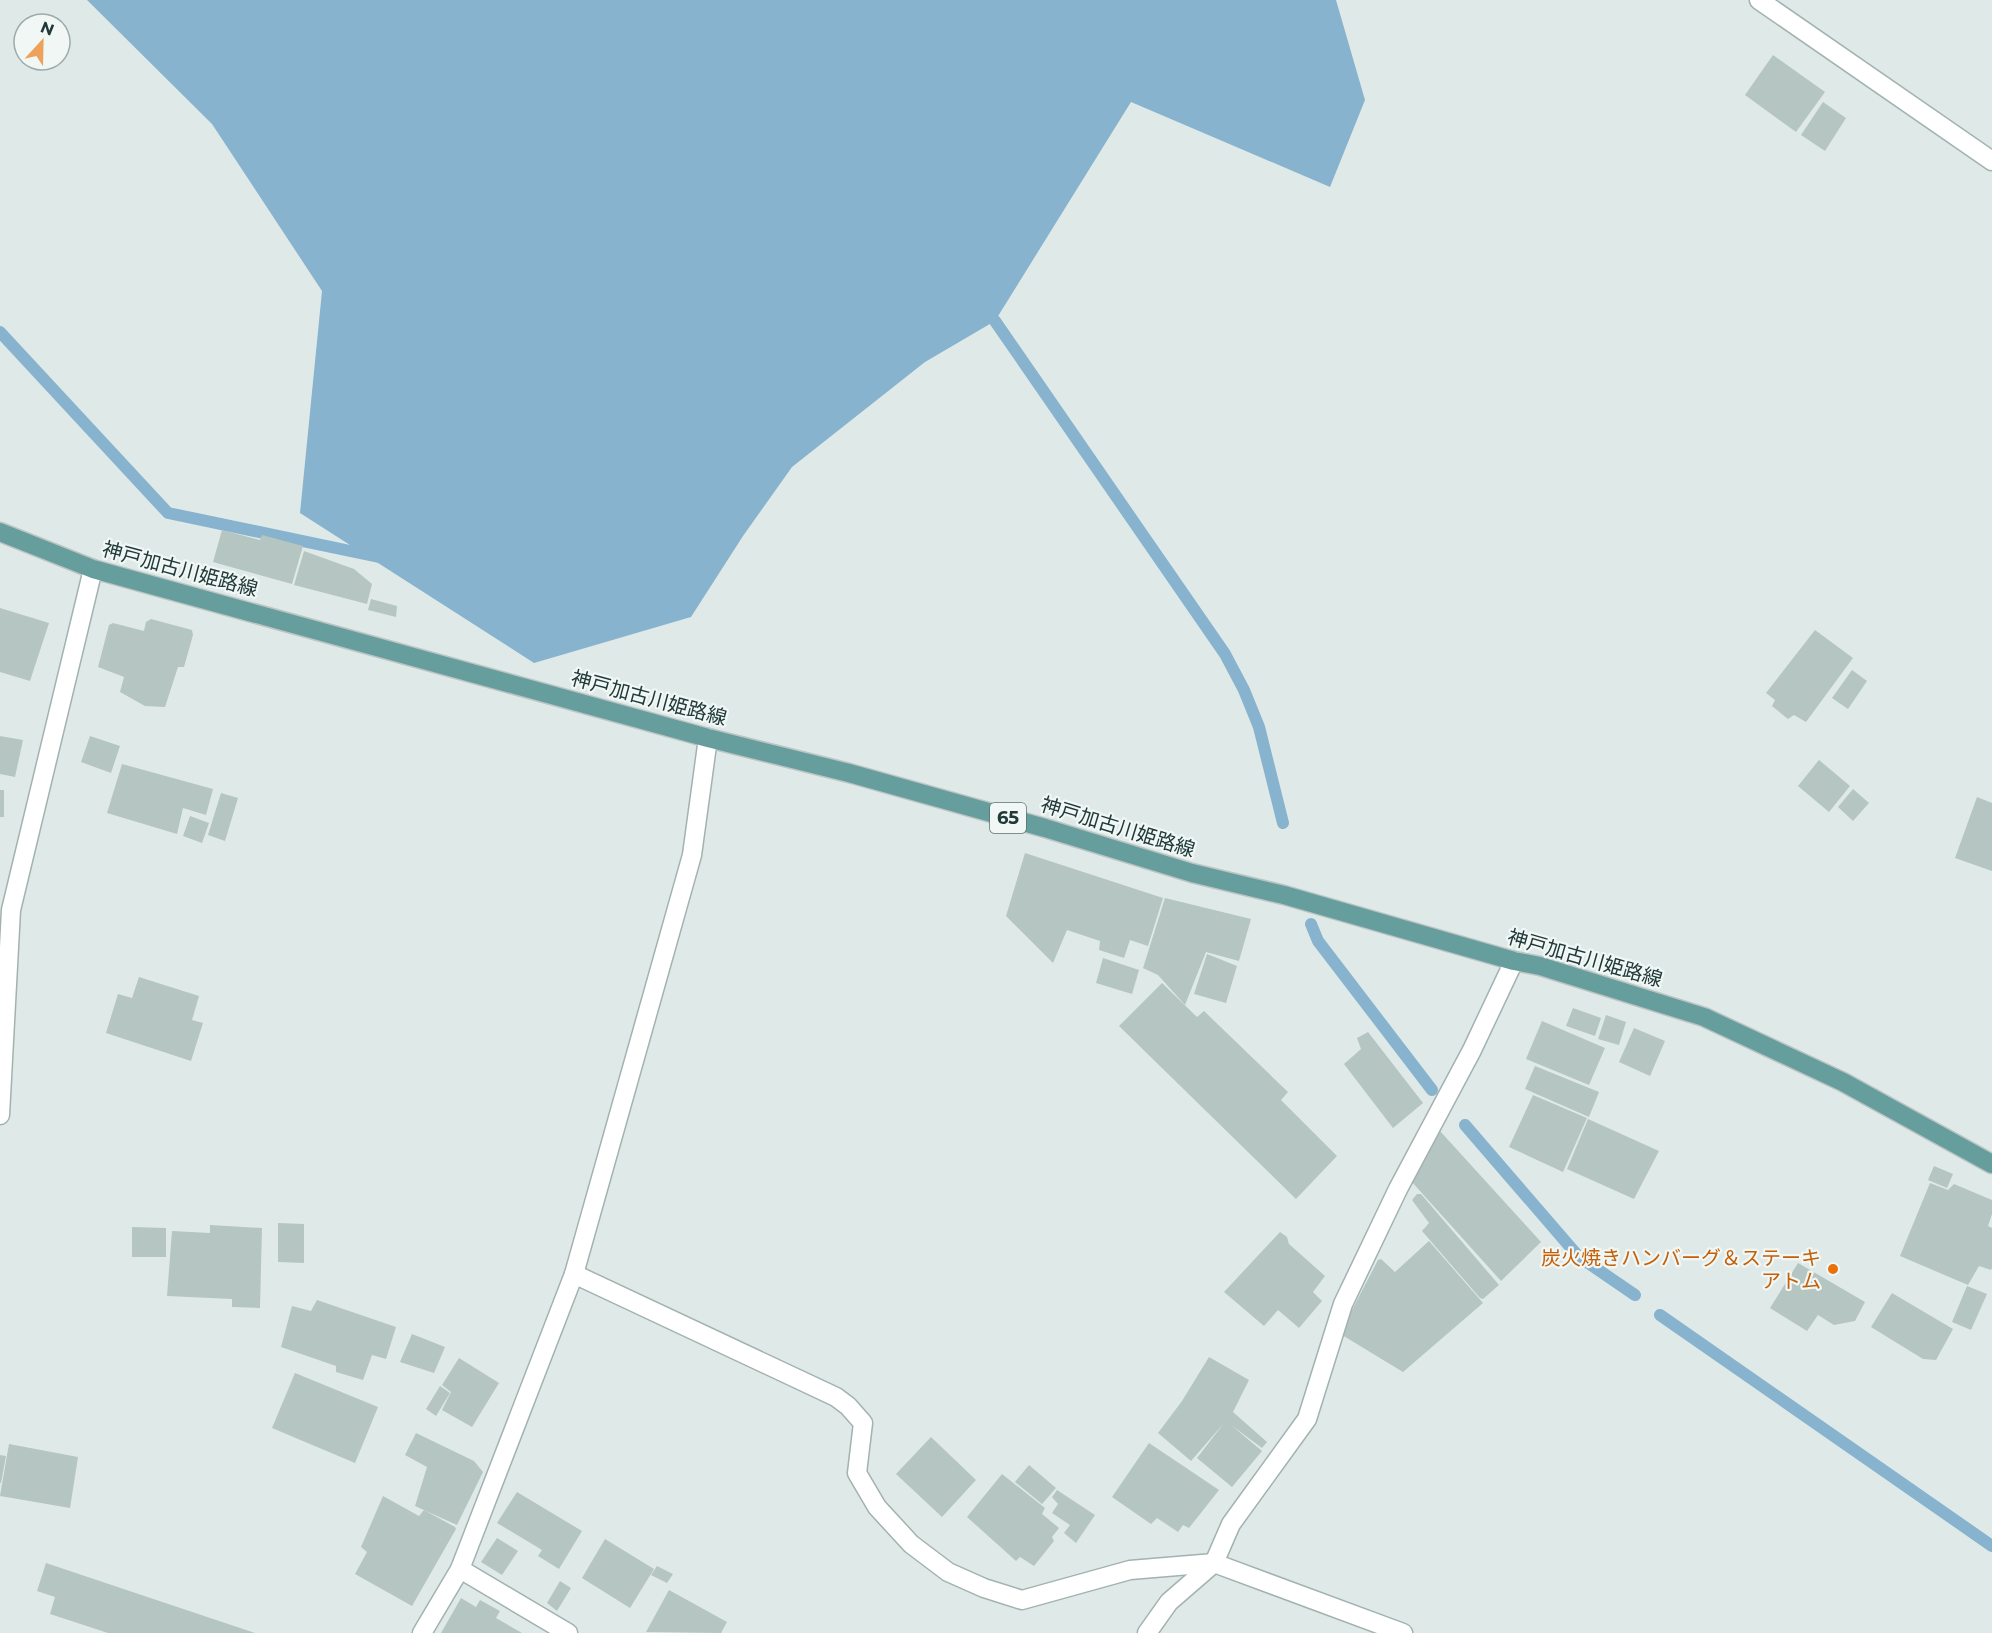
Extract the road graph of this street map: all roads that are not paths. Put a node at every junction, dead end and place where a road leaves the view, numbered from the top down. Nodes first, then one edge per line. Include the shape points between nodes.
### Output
1 (1759, 0) edge
2 (1992, 161) edge
3 (0, 532) edge
4 (93, 569) junction
5 (708, 738) junction
6 (1514, 961) junction
7 (0, 1114) edge
8 (1992, 1164) edge
9 (574, 1274) junction
10 (1215, 1563) junction
11 (460, 1569) junction
12 (422, 1633) edge
13 (568, 1633) edge
14 (1147, 1633) edge
15 (1403, 1633) edge

1 - 2 street
3 - 4 main road, 神戸加古川姫路線 / 65
4 - 5 main road, 神戸加古川姫路線 / 65
4 - 7 street via 11,910
5 - 6 main road, 神戸加古川姫路線 / 65 via 849,773
5 - 9 street via 692,855
6 - 8 main road, 神戸加古川姫路線 / 65 via 1704,1017 1843,1082
6 - 10 street via 1342,1304 1307,1419 1231,1524
9 - 10 street via 849,1406 863,1423 857,1473 877,1507 911,1544 948,1572 1022,1600 1130,1570
9 - 11 street
10 - 14 street via 1169,1602
10 - 15 street
11 - 12 street
11 - 13 street

